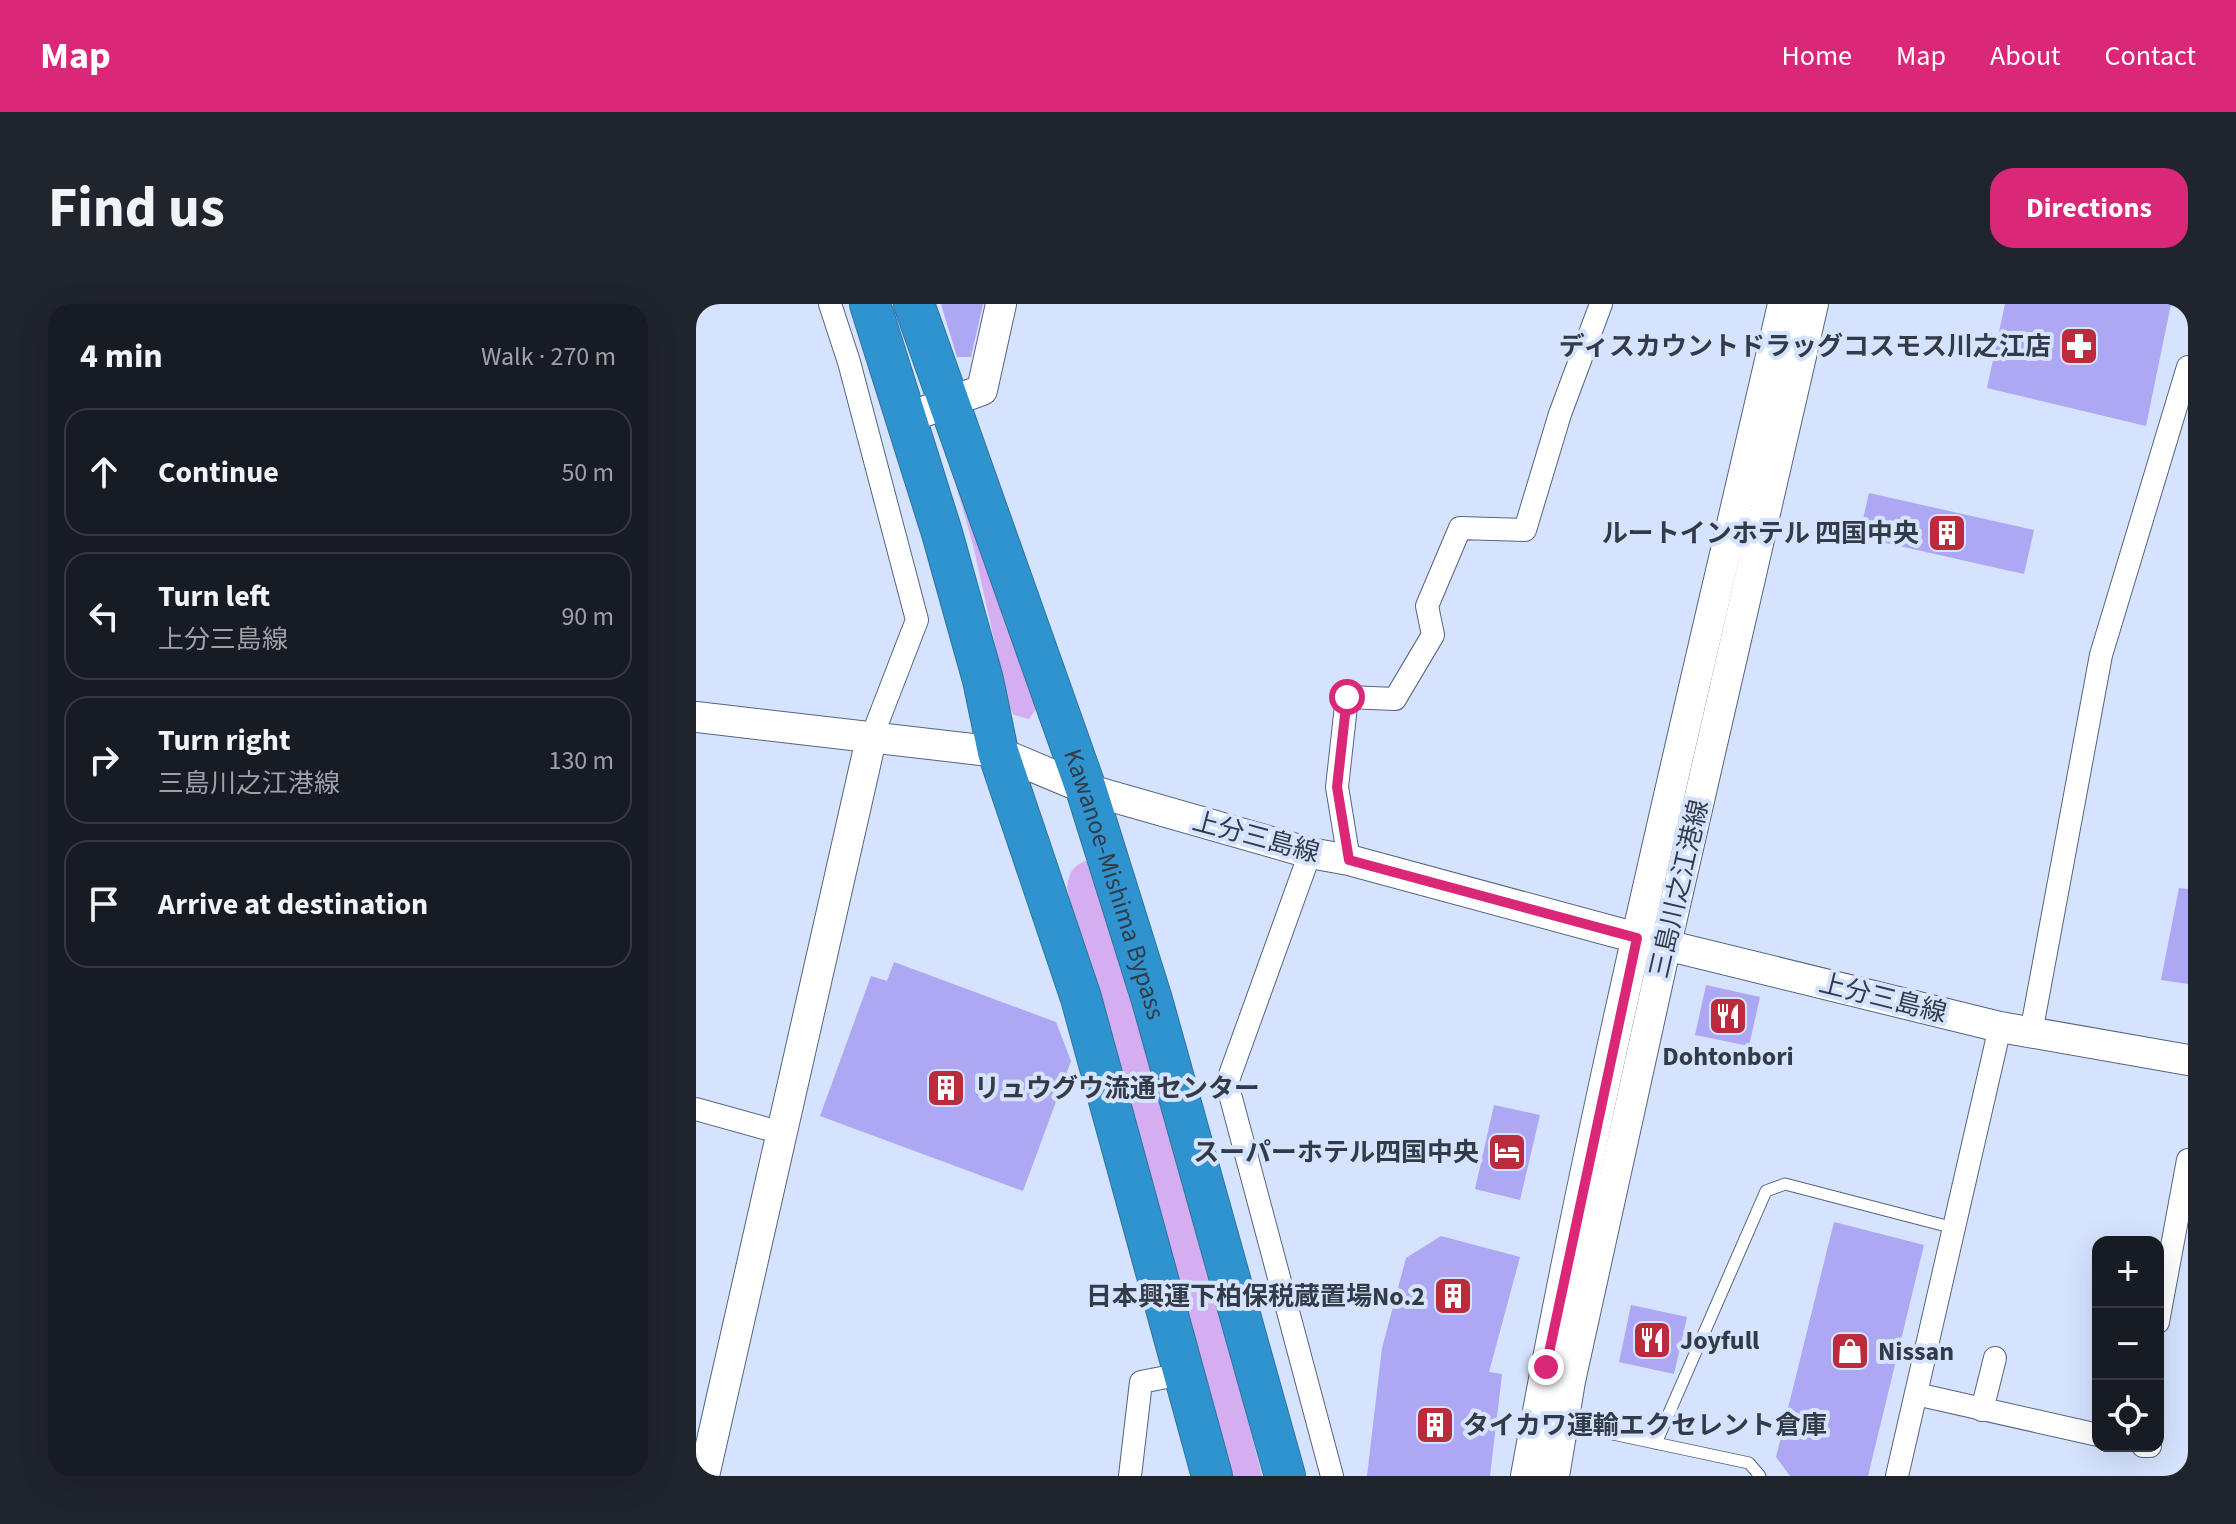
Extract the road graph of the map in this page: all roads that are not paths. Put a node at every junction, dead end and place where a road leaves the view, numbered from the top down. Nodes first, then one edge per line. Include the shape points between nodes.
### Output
1 (830, 304) edge
2 (870, 304) edge
3 (914, 304) edge
4 (1001, 304) edge
5 (1601, 304) edge
6 (1783, 304) edge
7 (1813, 304) edge
8 (2188, 367) edge
9 (950, 402) junction
10 (907, 418) junction
11 (696, 717) edge
12 (871, 739) junction
13 (998, 752) junction
14 (1086, 789) junction
15 (1310, 853) junction
16 (1349, 860) junction
17 (1652, 941) junction
18 (2000, 1027) junction
19 (2031, 1033) junction
20 (2188, 1060) edge
21 (696, 1109) edge
22 (782, 1133) junction
23 (2188, 1160) edge
24 (1954, 1228) junction
25 (2161, 1308) edge
26 (1995, 1358) dead end
27 (1182, 1374) junction
28 (1916, 1394) junction
29 (1982, 1410) junction
30 (1561, 1423) junction
31 (2092, 1434) edge
32 (1656, 1443) junction
33 (704, 1476) edge
34 (1130, 1476) edge
35 (1212, 1476) edge
36 (1285, 1476) edge
37 (1332, 1476) edge
38 (1526, 1476) edge
39 (1554, 1476) edge
40 (1760, 1476) edge
41 (1897, 1476) edge

1 - 12 street via 917,620
2 - 10 highway
3 - 9 highway, Kawanoe-Mishima Bypass
4 - 9 main road via 982,390
5 - 16 street via 1525,530 1460,528 1427,606 1433,635 1395,699 1347,697 1337,787
6 - 17 main road, 三島川之江港線
7 - 17 main road, 三島川之江港線
8 - 19 street via 2101,655
9 - 10 main road
9 - 14 highway, Kawanoe-Mishima Bypass
10 - 13 highway via 983,680
11 - 12 main road, 上分三島線
12 - 13 main road, 上分三島線
12 - 22 main road
13 - 14 main road, 上分三島線
13 - 27 highway via 1081,998
14 - 15 main road, 上分三島線
14 - 36 highway, Kawanoe-Mishima Bypass via 1152,1000
15 - 16 main road, 上分三島線
15 - 37 street via 1227,1083
16 - 17 main road, 上分三島線
17 - 18 main road, 上分三島線
17 - 30 main road, 三島川之江港線
17 - 38 main road, 三島川之江港線 via 1546,1367
18 - 19 main road, 上分三島線
18 - 24 street
19 - 20 main road, 上分三島線
21 - 22 street
22 - 33 main road
23 - 25 street
24 - 28 street
24 - 32 lane via 1785,1184 1766,1191
26 - 29 street
27 - 34 street via 1141,1382
27 - 35 highway
28 - 29 street
28 - 41 street
29 - 31 street
30 - 32 lane
30 - 39 main road, 三島川之江港線
32 - 40 lane via 1749,1463

